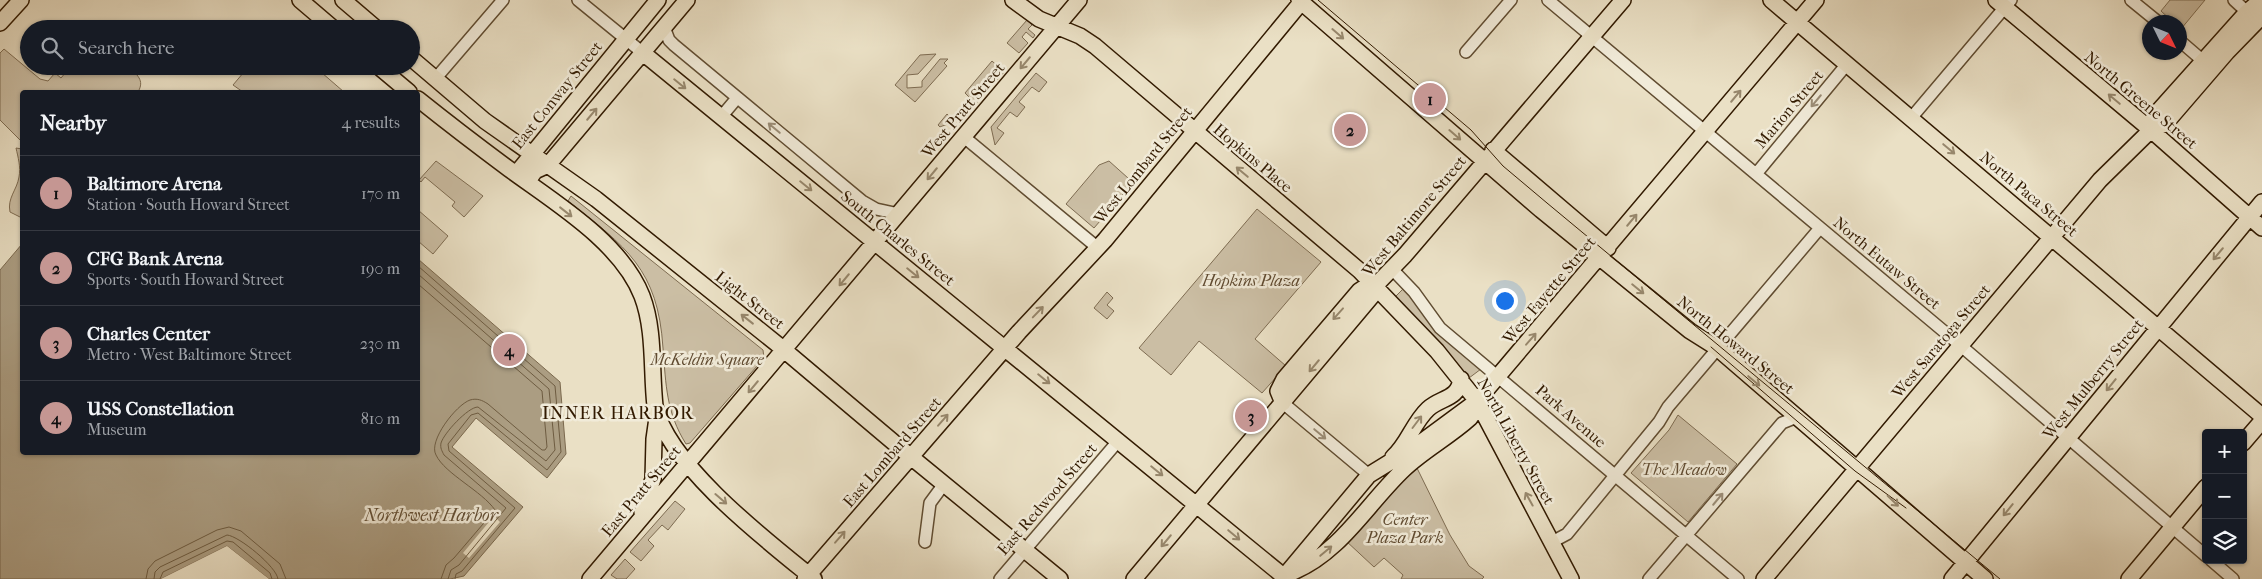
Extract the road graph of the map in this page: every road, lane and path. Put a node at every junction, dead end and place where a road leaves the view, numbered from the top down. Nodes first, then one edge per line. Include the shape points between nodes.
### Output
1 (21, 0) edge
2 (302, 0) edge
3 (343, 0) edge
4 (503, 0) edge
5 (578, 0) edge
6 (658, 0) edge
7 (686, 0) edge
8 (1013, 0) edge
9 (1078, 0) edge
10 (1511, 0) edge
11 (1548, 0) edge
12 (1623, 0) edge
13 (1771, 0) edge
14 (1816, 0) edge
15 (2131, 0) edge
16 (2234, 0) edge
17 (2261, 0) edge
18 (1301, 1) edge
19 (2004, 2) edge
20 (2254, 11) edge
21 (2149, 15) edge
22 (2262, 16) edge
23 (324, 20) edge
24 (366, 20) edge
25 (1797, 22) junction
26 (0, 23) edge
27 (1057, 26) junction
28 (664, 27) junction
29 (1592, 37) junction
30 (625, 39) junction
31 (2187, 47) edge
32 (1466, 52) dead end
33 (2227, 52) junction
34 (642, 53) junction
35 (1847, 64) junction
36 (420, 65) edge
37 (2208, 65) junction
38 (389, 75) edge
39 (436, 78) junction
40 (407, 90) edge
41 (737, 98) junction
42 (420, 101) edge
43 (721, 117) junction
44 (1912, 117) junction
45 (2151, 130) junction
46 (1194, 131) junction
47 (1705, 133) junction
48 (964, 136) junction
49 (531, 154) junction
50 (1489, 156) junction
51 (548, 165) junction
52 (1756, 174) junction
53 (521, 178) junction
54 (2262, 202) edge
55 (899, 214) junction
56 (2250, 217) junction
57 (1820, 228) junction
58 (2262, 228) edge
59 (2052, 236) junction
60 (875, 242) junction
61 (1098, 248) junction
62 (1604, 253) junction
63 (1392, 268) junction
64 (1375, 286) junction
65 (2158, 328) junction
66 (1960, 346) junction
67 (1006, 348) junction
68 (1717, 348) junction
69 (784, 350) junction
70 (1499, 376) junction
71 (1461, 379) junction
72 (1477, 401) junction
73 (1283, 402) junction
74 (2262, 416) edge
75 (1797, 417) junction
76 (657, 418) junction
77 (2262, 421) edge
78 (2068, 437) junction
79 (2247, 438) edge
80 (1119, 440) junction
81 (1416, 446) junction
82 (911, 457) junction
83 (1389, 461) junction
84 (688, 464) junction
85 (1409, 465) junction
86 (1858, 467) junction
87 (1369, 475) junction
88 (1615, 475) junction
89 (944, 484) junction
90 (2202, 492) edge
91 (1197, 504) junction
92 (639, 521) junction
93 (2172, 527) junction
94 (1686, 536) junction
95 (925, 542) dead end
96 (1552, 542) junction
97 (1026, 550) junction
98 (2202, 553) edge
99 (1965, 563) junction
100 (2216, 564) edge
101 (809, 577) edge
102 (1285, 578) edge
103 (590, 579) edge
104 (1000, 579) edge
105 (1060, 579) edge
106 (1134, 579) edge
107 (1571, 579) edge
108 (1649, 579) edge
109 (1738, 579) edge
110 (1764, 579) edge
111 (1952, 579) edge
112 (1985, 579) edge
113 (2129, 579) edge
114 (2233, 579) edge

1 - 26 main road
2 - 23 main road
3 - 24 main road
4 - 39 street
5 - 30 street, South Charles Street
6 - 30 main road, East Conway Street
7 - 28 main road, East Conway Street
8 - 27 main road, Hopkins Place via 1032,16
9 - 27 main road, West Pratt Street
10 - 32 street
11 - 29 street, North Eutaw Street
12 - 29 main road, West Baltimore Street
13 - 25 main road, North Paca Street
14 - 25 main road, West Fayette Street
15 - 21 street
16 - 20 street
17 - 20 main road, West Saratoga Street
18 - 46 main road, West Lombard Street
18 -> 50 main road, North Howard Street
19 - 44 street
45 -> 19 main road, North Greene Street
20 - 33 main road
20 - 37 main road, West Saratoga Street
22 - 33 main road, West Saratoga Street
25 - 35 main road, North Paca Street
47 -> 25 main road, West Fayette Street
27 - 46 main road, Hopkins Place via 1095,46
27 -> 48 main road, West Pratt Street
28 - 34 main road, East Conway Street
28 - 41 street, South Charles Street via 674,45
29 - 47 street, North Eutaw Street
29 - 50 main road, West Baltimore Street
30 - 34 street, South Charles Street
30 - 49 main road, East Conway Street
31 - 37 street
33 - 37 main road, West Saratoga Street
34 -> 43 main road, South Charles Street
51 -> 34 main road, East Conway Street
35 - 44 main road, North Paca Street
35 -> 52 street, Marion Street
36 - 39 main road, Light Street
37 - 45 main road, West Saratoga Street via 2154,116
38 - 40 main road
39 - 49 main road, Light Street via 485,121
41 - 43 street
55 -> 41 street, South Charles Street via 862,201
42 - 53 main road
43 -> 60 main road, South Charles Street
44 -> 59 main road, North Paca Street
45 - 56 main road, North Greene Street
45 - 59 main road, West Saratoga Street via 2100,180
46 - 61 main road, West Lombard Street
64 -> 46 main road, Hopkins Place
47 - 52 street, North Eutaw Street
62 -> 47 main road, West Fayette Street
48 -> 55 main road, West Pratt Street
48 - 61 street
49 - 51 main road, Light Street
49 - 53 main road, East Conway Street
50 - 62 main road, North Howard Street
50 - 63 main road, West Baltimore Street
51 - 53 main road, East Conway Street
69 -> 51 main road, Light Street via 596,199
52 - 57 street, North Eutaw Street
53 -> 76 main road via 576,219 613,252 635,281 648,323
54 - 56 main road, West Mulberry Street
55 - 60 main road, West Pratt Street
56 - 58 main road, North Greene Street
56 -> 65 main road, West Mulberry Street
57 - 66 street, North Eutaw Street
57 - 68 street
59 - 65 main road, North Paca Street
59 - 66 main road, West Saratoga Street
60 -> 67 main road, South Charles Street
60 -> 69 main road, East Pratt Street
67 -> 61 main road, West Lombard Street
62 -> 68 main road, North Howard Street via 1690,331
70 -> 62 main road, West Fayette Street
63 - 64 main road, West Baltimore Street
63 - 70 street, Park Avenue via 1440,328
64 - 71 main road, North Liberty Street
64 -> 73 main road, West Baltimore Street via 1372,296
65 - 74 main road, North Paca Street
65 -> 78 main road, West Mulberry Street
66 - 78 street, North Eutaw Street
66 - 86 main road, West Saratoga Street
67 -> 80 main road, South Charles Street
82 -> 67 main road, East Lombard Street
68 -> 75 main road, North Howard Street
68 - 88 street
69 - 82 main road, Light Street
69 -> 84 main road, East Pratt Street
70 - 72 main road, West Fayette Street
70 - 88 street, Park Avenue
71 - 72 main road, North Liberty Street
83 -> 71 main road via 1426,410 1450,397 1458,389
72 - 81 main road, West Fayette Street
72 - 85 main road via 1470,418
96 -> 72 main road, North Liberty Street
73 -> 87 street
73 - 91 main road, West Baltimore Street
75 - 86 main road, North Howard Street
94 -> 75 street via 1782,423
76 - 84 main road
76 - 92 main road via 653,480
77 - 79 main road
78 - 93 street, North Eutaw Street
78 -> 99 main road, West Mulberry Street
80 -> 91 main road, South Charles Street
80 - 97 street, East Redwood Street
81 - 83 main road, West Fayette Street
81 - 85 main road
82 - 89 main road, Light Street
101 -> 82 main road, East Lombard Street
83 - 87 main road, West Fayette Street
84 - 92 main road, East Pratt Street
84 -> 101 main road via 707,488
102 -> 85 main road via 1314,560 1348,532
86 -> 99 main road, North Howard Street via 1901,510
86 - 110 main road, West Saratoga Street
87 - 102 main road, West Fayette Street
88 - 94 street, Park Avenue
88 - 96 street via 1567,534
89 - 95 street via 930,503
89 - 97 main road, Light Street
90 - 93 main road
91 -> 102 main road, South Charles Street
91 -> 106 main road, West Baltimore Street
92 - 103 main road, East Pratt Street
93 - 98 street, North Eutaw Street
93 - 113 main road
94 - 108 street
94 - 109 street, Park Avenue
96 - 107 main road, North Liberty Street
97 - 104 street, East Redwood Street
97 - 105 main road, Light Street
99 - 111 main road, West Mulberry Street
99 - 112 main road, North Howard Street
100 - 114 street

